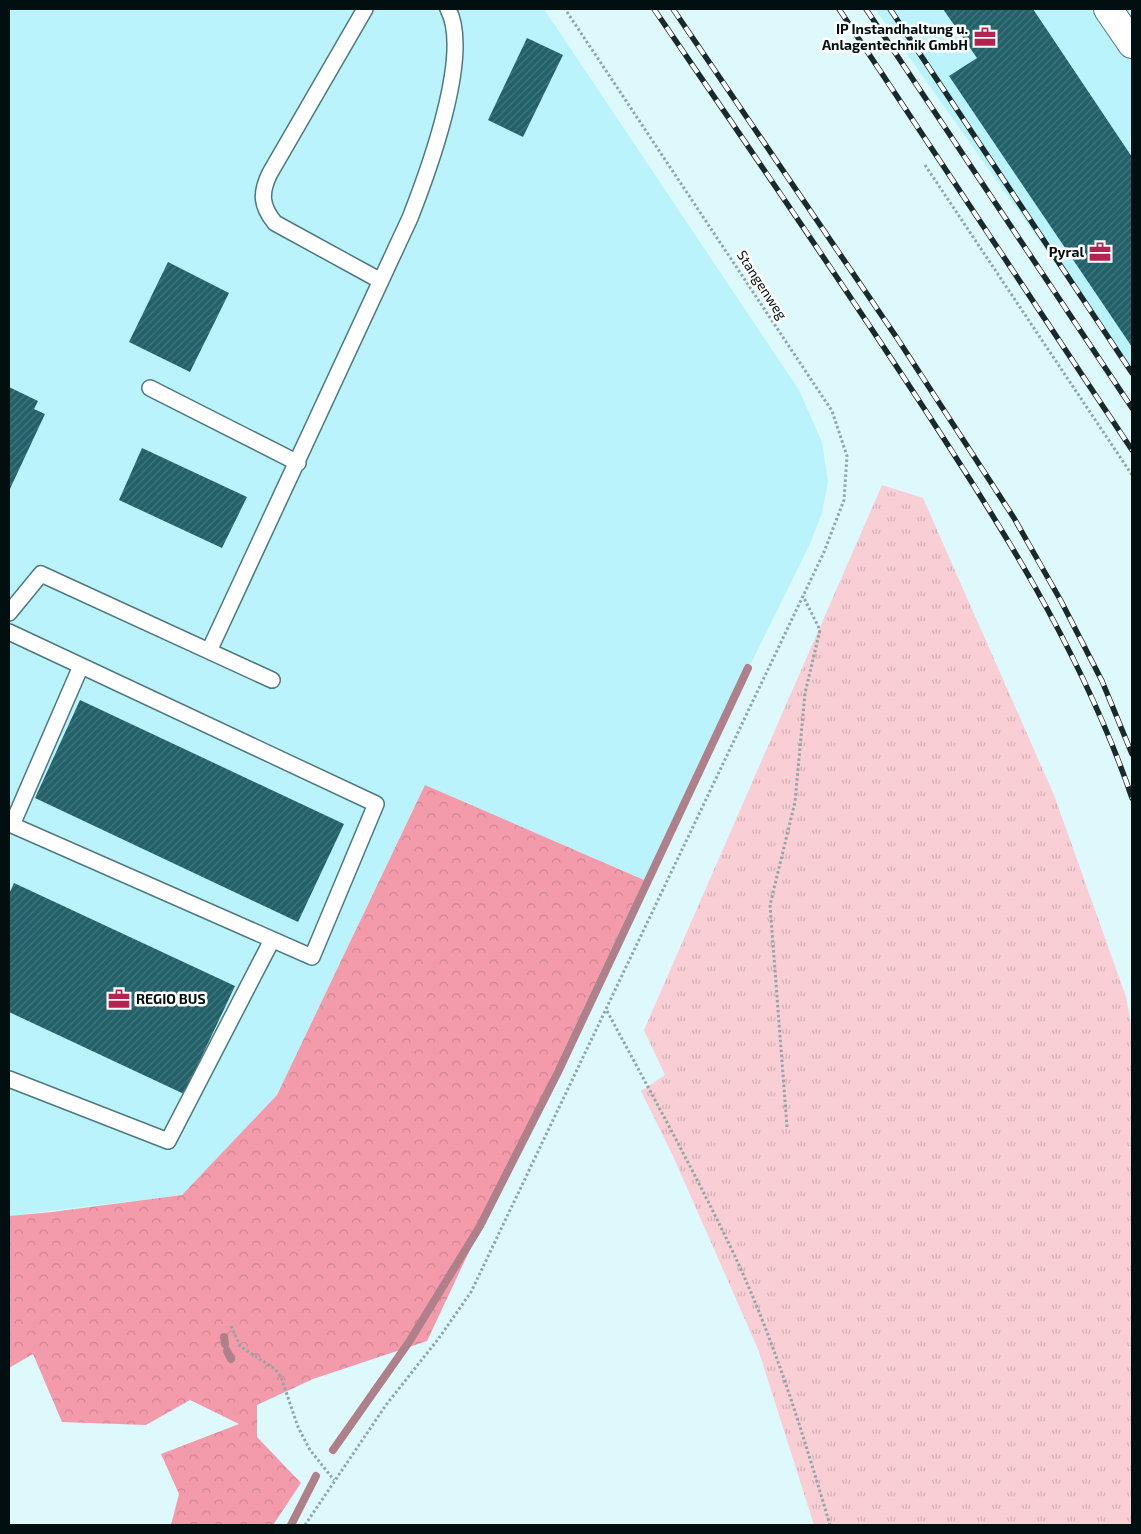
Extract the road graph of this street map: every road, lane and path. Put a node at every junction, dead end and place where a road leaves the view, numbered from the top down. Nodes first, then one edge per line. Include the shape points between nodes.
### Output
1 (365, 9) edge
2 (448, 9) edge
3 (565, 9) edge
4 (1108, 9) edge
5 (1132, 44) edge
6 (925, 166) dead end
7 (381, 281) junction
8 (150, 388) dead end
9 (298, 463) junction
10 (1132, 475) edge
11 (803, 596) junction
12 (9, 613) edge
13 (9, 632) edge
14 (209, 651) junction
15 (81, 666) junction
16 (272, 680) dead end
17 (10, 829) edge
18 (272, 940) junction
19 (607, 1010) junction
20 (9, 1079) edge
21 (787, 1127) dead end
22 (231, 1326) dead end
23 (334, 1480) junction
24 (305, 1525) edge
25 (830, 1525) edge

1 - 7 lane via 263,186 262,202 275,223
2 - 7 lane via 456,30 454,62 434,157
3 - 11 path, Stangenweg via 832,411 847,456 844,500
4 - 5 main road
6 - 10 path
7 - 9 lane
8 - 9 lane
9 - 14 lane
11 - 19 path, Stangenweg
11 - 21 path via 820,630 805,693 795,802 770,905
12 - 14 lane via 41,574
13 - 15 lane
14 - 16 lane
15 - 17 lane
15 - 18 lane via 376,804 312,957
17 - 18 lane
18 - 20 lane via 168,1141
19 - 23 path, Stangenweg via 471,1292
19 - 25 path via 731,1248 770,1343
22 - 23 path via 240,1346 275,1369 281,1377 298,1427 310,1450
23 - 24 path, Stangenweg

